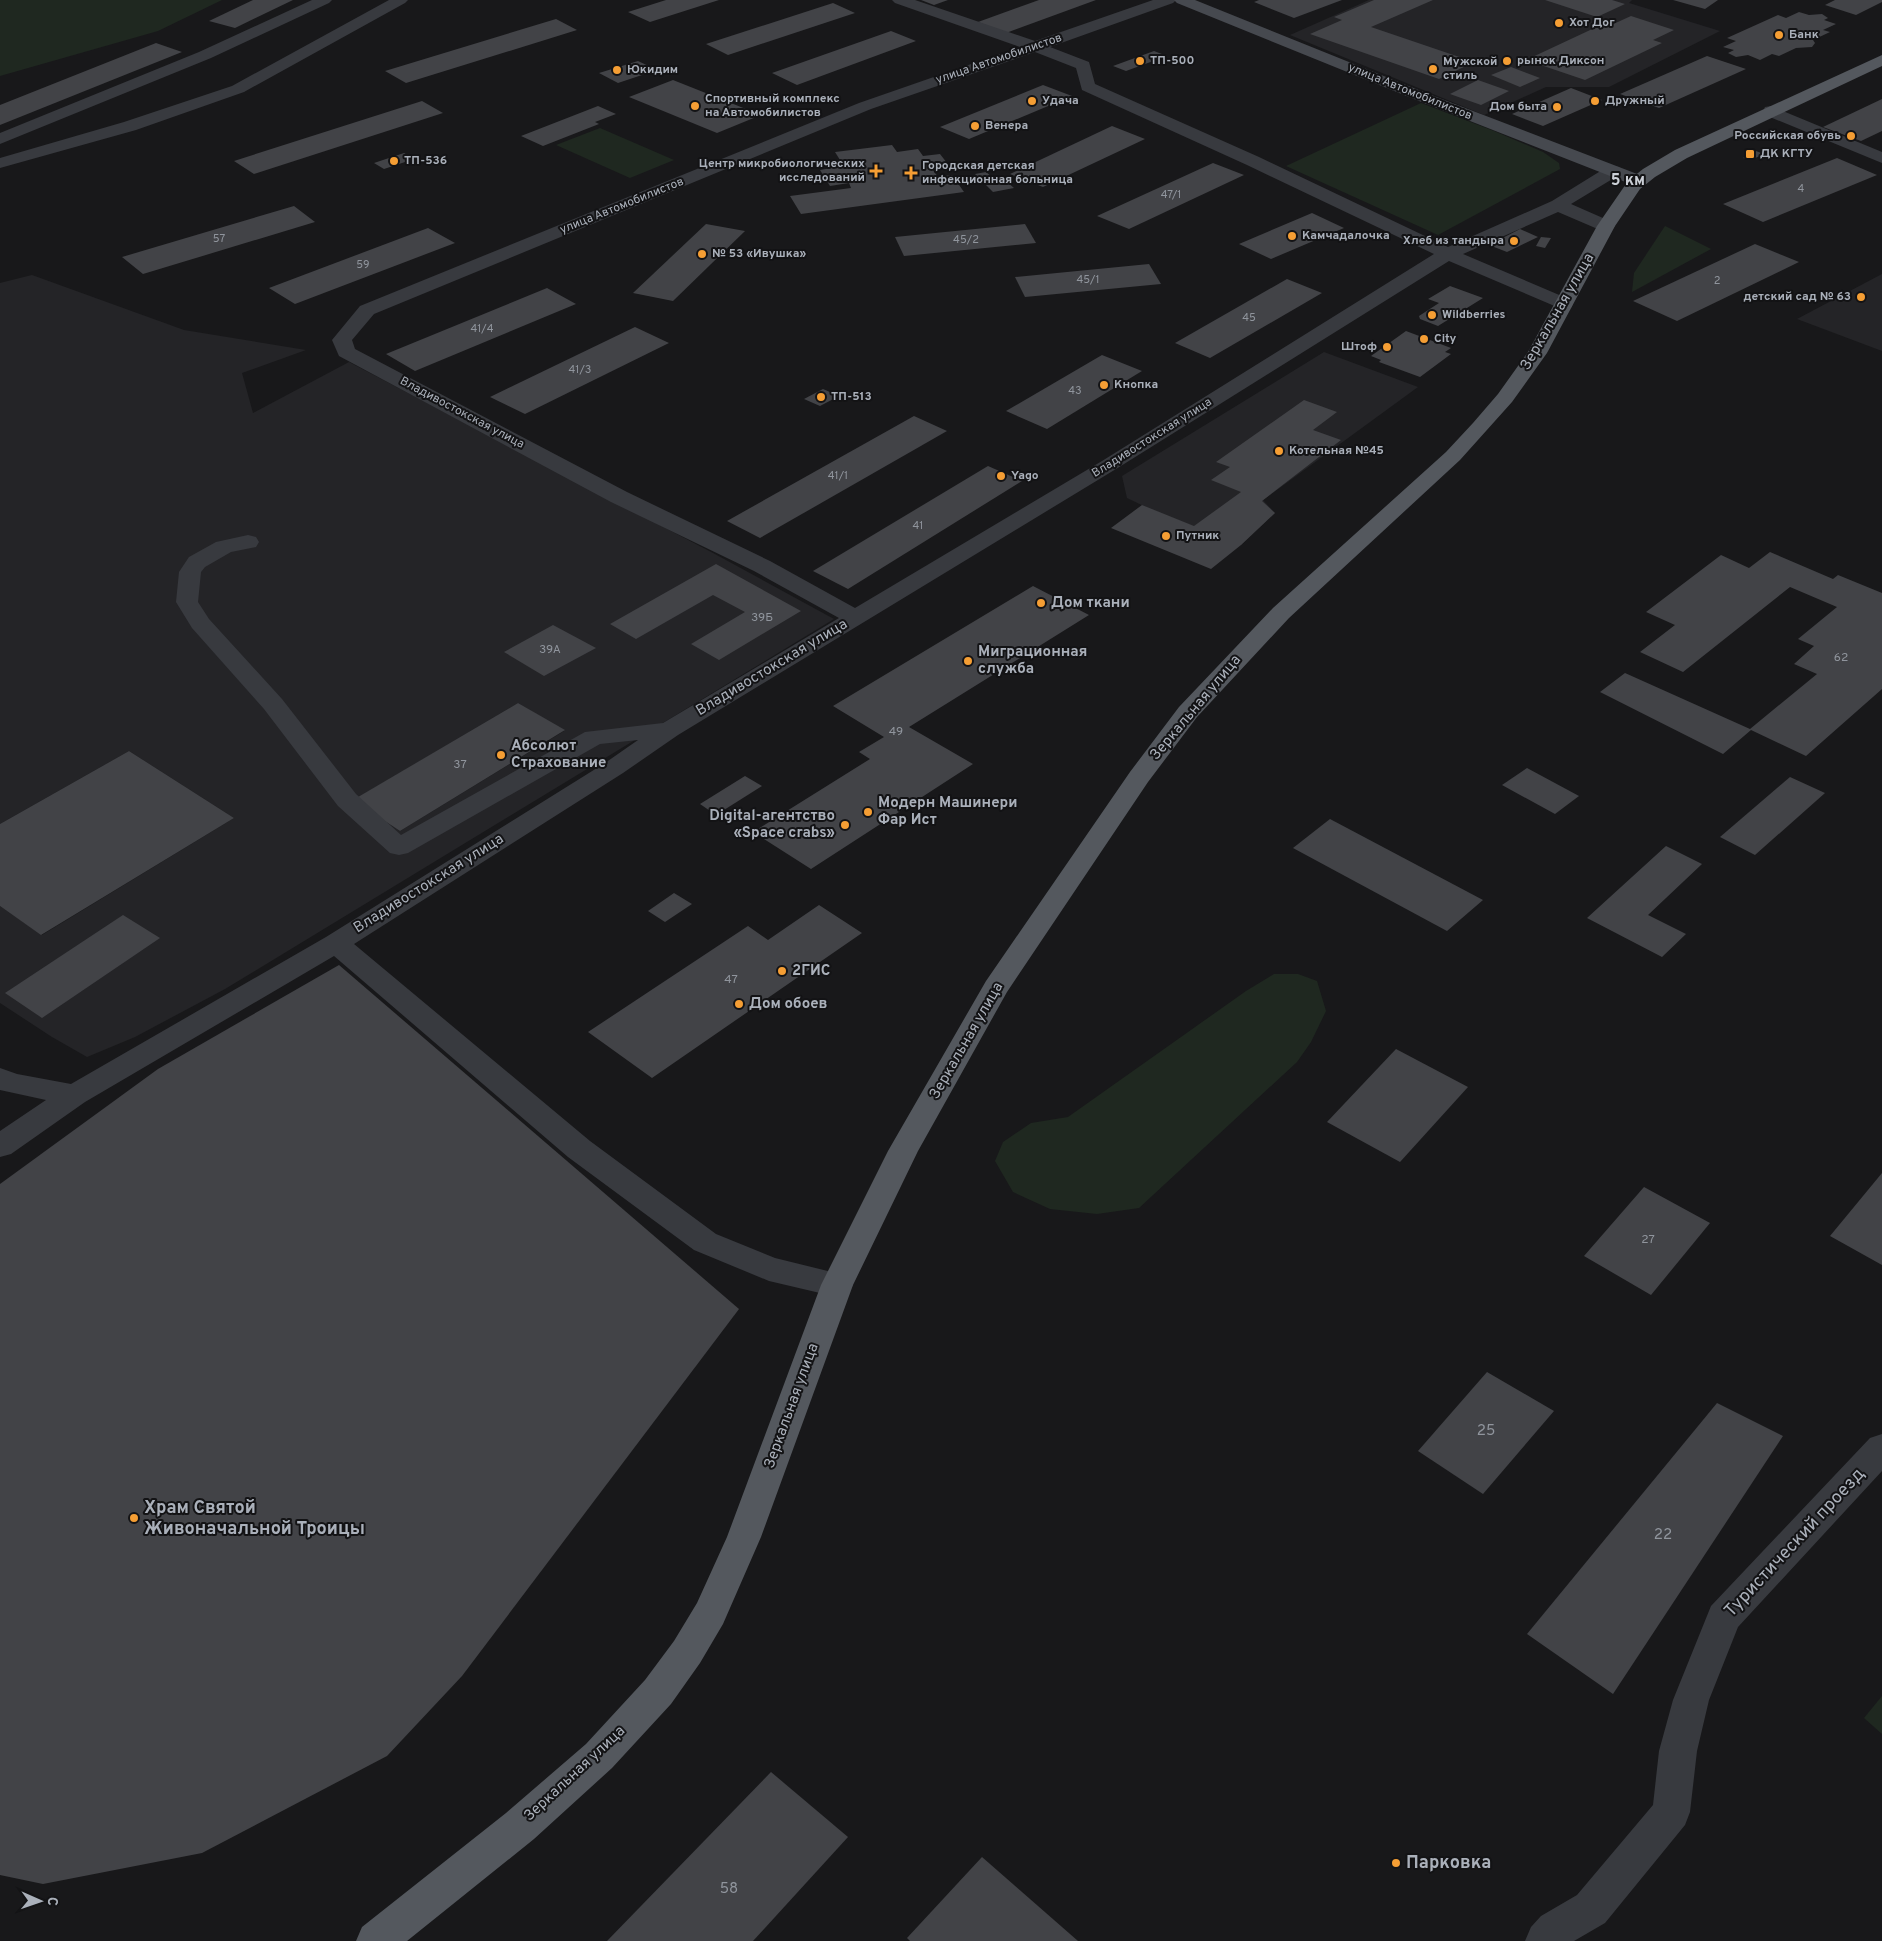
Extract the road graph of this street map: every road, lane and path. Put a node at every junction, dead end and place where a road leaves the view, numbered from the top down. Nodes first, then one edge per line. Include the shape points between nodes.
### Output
1 (324, 0) edge
2 (400, 0) edge
3 (900, 0) edge
4 (1168, 0) edge
5 (1182, 0) edge
6 (1036, 47) junction
7 (1882, 60) edge
8 (1771, 111) junction
9 (0, 139) edge
10 (1882, 158) edge
11 (0, 163) edge
12 (1613, 171) junction
13 (1640, 181) junction
14 (1558, 205) junction
15 (1606, 226) junction
16 (1447, 254) junction
17 (1564, 304) junction
18 (342, 340) joint
19 (248, 542) dead end
20 (856, 618) junction
21 (669, 730) junction
22 (336, 943) junction
23 (4, 1085) edge
24 (75, 1095) junction
25 (0, 1146) edge
26 (837, 1285) junction
27 (1882, 1448) edge
28 (376, 1941) edge
29 (1545, 1941) edge

1 - 9 street via 206,55
2 - 11 street via 238,89 130,126
3 - 6 street
4 - 6 street, улица Автомобилистов
5 - 12 street, улица Автомобилистов
6 - 16 street via 1083,65 1088,87
6 - 18 street, улица Автомобилистов via 865,106 367,310
7 - 8 main road, Зеркальная улица
8 - 10 street
8 - 13 main road, Зеркальная улица via 1681,154
12 - 13 street, улица Автомобилистов
12 - 14 street, Владивостокская улица
13 - 14 street, Владивостокская улица
13 - 15 main road, Зеркальная улица
14 - 15 street
14 - 16 street, Владивостокская улица
15 - 17 main road, Зеркальная улица
16 - 17 street
16 - 20 street, Владивостокская улица
17 - 26 main road, Зеркальная улица via 1537,353 1480,427 1446,463 1257,636 1188,712 1139,777 996,988 903,1152
18 - 20 street, Владивостокская улица via 346,352 619,497 762,566
19 - 21 street via 224,547 197,562 190,572 187,602 200,623 273,704 346,800 399,847 594,737
20 - 21 street, Владивостокская улица
21 - 22 street, Владивостокская улица
22 - 24 street, Владивостокская улица
22 - 26 street via 579,1149 705,1242 769,1269
23 - 24 street
24 - 25 street, Владивостокская улица
26 - 28 main road, Зеркальная улица via 744,1538 710,1613 687,1652 658,1692 599,1756 520,1826
27 - 29 street, Туристический проезд via 1724,1617 1691,1700 1678,1751 1671,1812 1591,1910 1555,1930

